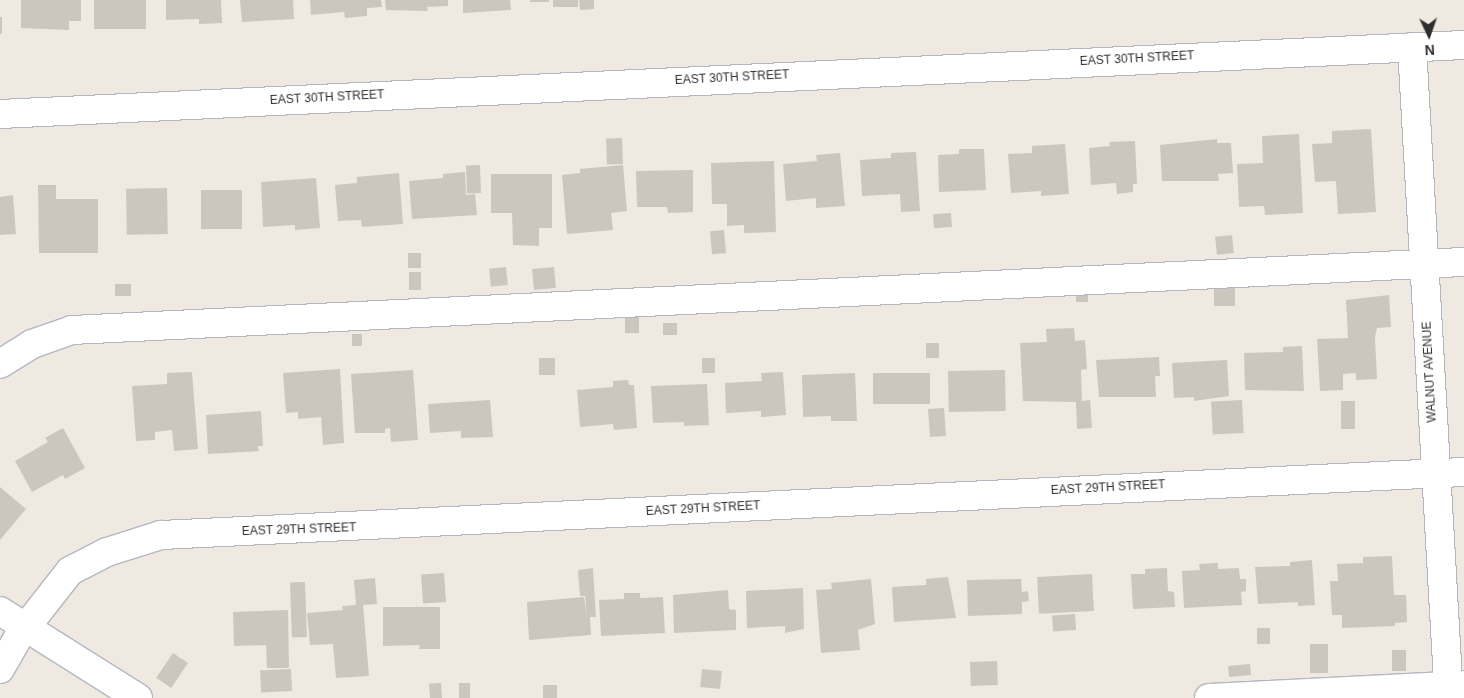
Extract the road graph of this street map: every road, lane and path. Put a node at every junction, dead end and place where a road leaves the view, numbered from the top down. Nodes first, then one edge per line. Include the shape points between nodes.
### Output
1 (1464, 44) edge
2 (1412, 47) junction
3 (0, 114) edge
4 (1464, 262) edge
5 (1424, 264) junction
6 (0, 364) edge
7 (1464, 472) edge
8 (1436, 473) junction
9 (0, 611) edge
10 (26, 627) junction
11 (0, 669) edge
12 (1454, 690) edge
13 (138, 698) edge
14 (1209, 698) edge

1 - 2 street, EAST 30TH STREET
2 - 3 street, EAST 30TH STREET
2 - 5 street, WALNUT AVENUE
4 - 5 street
5 - 6 street via 72,330 32,344
5 - 8 street, WALNUT AVENUE
7 - 8 street, EAST 29TH STREET
8 - 10 street, EAST 29TH STREET via 161,535 107,552 70,571
8 - 12 street, WALNUT AVENUE
9 - 10 street
10 - 11 street, EAST 29TH STREET
10 - 13 street
12 - 14 street

